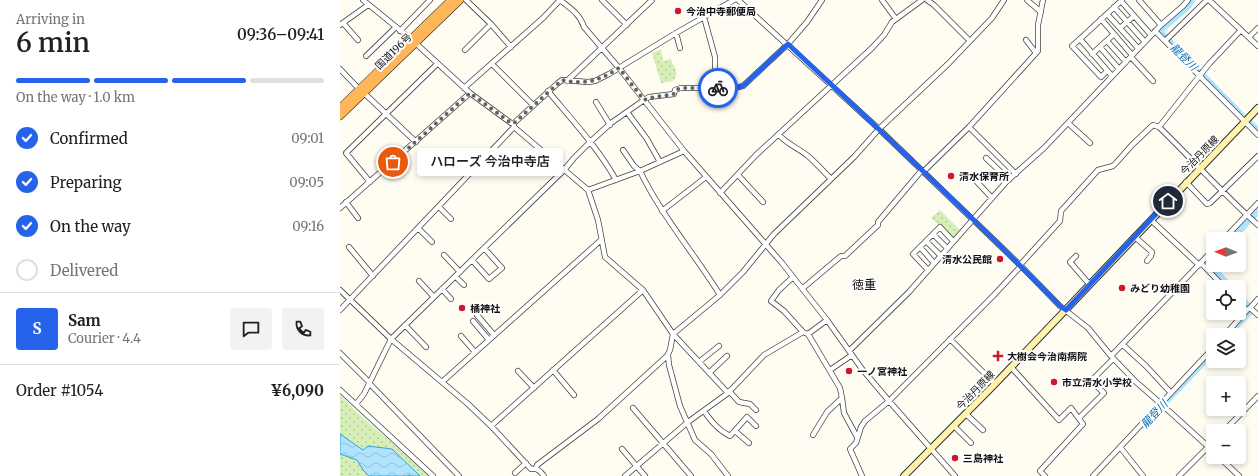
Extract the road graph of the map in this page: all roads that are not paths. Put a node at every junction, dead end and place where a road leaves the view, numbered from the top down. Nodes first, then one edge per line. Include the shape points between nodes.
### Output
1 (363, 0) edge
2 (451, 0) edge
3 (460, 0) edge
4 (466, 0) edge
5 (560, 0) edge
6 (602, 0) edge
7 (652, 0) edge
8 (734, 0) edge
9 (738, 0) edge
10 (822, 0) edge
11 (882, 0) edge
12 (922, 0) edge
13 (927, 0) edge
14 (1004, 0) edge
15 (1027, 0) edge
16 (1043, 0) edge
17 (1122, 0) edge
18 (1139, 0) edge
19 (1188, 0) edge
20 (1208, 0) edge
21 (428, 1) edge
22 (368, 5) junction
23 (1114, 7) junction
24 (1041, 12) junction
25 (1107, 14) junction
26 (704, 16) junction
27 (1134, 16) junction
28 (896, 19) junction
29 (1101, 20) junction
30 (1128, 22) junction
31 (341, 24) edge
32 (491, 24) junction
33 (627, 25) junction
34 (1161, 25) junction
35 (1120, 28) junction
36 (1258, 28) edge
37 (398, 29) junction
38 (1241, 30) junction
39 (1155, 31) junction
40 (676, 33) junction
41 (1114, 34) junction
42 (1151, 35) junction
43 (1249, 37) junction
44 (1080, 39) junction
45 (358, 40) dead end
46 (1026, 40) dead end
47 (413, 41) junction
48 (970, 41) junction
49 (1107, 41) junction
50 (1165, 41) junction
51 (1145, 42) junction
52 (788, 44) junction
53 (1258, 46) edge
54 (511, 47) junction
55 (1100, 47) junction
56 (602, 48) junction
57 (680, 48) dead end
58 (1138, 48) junction
59 (465, 50) dead end
60 (1036, 53) junction
61 (1092, 54) junction
62 (366, 56) dead end
63 (1131, 56) junction
64 (1099, 61) junction
65 (1126, 62) junction
66 (438, 64) junction
67 (492, 64) junction
68 (1092, 67) junction
69 (619, 68) junction
70 (340, 69) edge
71 (1119, 69) junction
72 (1107, 71) junction
73 (1112, 76) junction
74 (1199, 76) junction
75 (567, 81) junction
76 (1153, 81) dead end
77 (832, 84) junction
78 (464, 88) junction
79 (715, 88) junction
80 (362, 91) junction
81 (548, 91) junction
82 (470, 93) junction
83 (644, 100) junction
84 (596, 102) dead end
85 (533, 105) junction
86 (340, 108) edge
87 (1258, 108) edge
88 (627, 112) junction
89 (386, 114) junction
90 (340, 116) edge
91 (1245, 122) junction
92 (1068, 123) junction
93 (514, 125) junction
94 (610, 125) junction
95 (969, 127) junction
96 (1160, 127) junction
97 (879, 129) junction
98 (1258, 134) edge
99 (779, 135) junction
100 (416, 142) junction
101 (590, 142) junction
102 (1090, 143) dead end
103 (623, 150) dead end
104 (684, 151) junction
105 (1258, 156) edge
106 (986, 158) dead end
107 (660, 162) junction
108 (1201, 168) junction
109 (564, 170) junction
110 (640, 171) junction
111 (923, 171) junction
112 (738, 174) junction
113 (1016, 174) junction
114 (706, 177) junction
115 (831, 179) junction
116 (616, 180) junction
117 (1008, 180) junction
118 (370, 182) junction
119 (977, 182) dead end
120 (1186, 182) junction
121 (588, 190) junction
122 (1222, 191) junction
123 (720, 193) junction
124 (992, 198) junction
125 (346, 202) junction
126 (763, 202) dead end
127 (1258, 203) edge
128 (439, 207) junction
129 (340, 208) edge
130 (662, 211) junction
131 (1247, 215) junction
132 (358, 218) dead end
133 (450, 219) dead end
134 (973, 219) junction
135 (1151, 220) junction
136 (1258, 226) edge
137 (418, 228) junction
138 (1231, 232) edge
139 (933, 234) junction
140 (1134, 237) junction
141 (601, 240) junction
142 (926, 241) junction
143 (953, 241) junction
144 (432, 242) dead end
145 (766, 244) junction
146 (349, 247) dead end
147 (920, 247) junction
148 (484, 248) junction
149 (947, 248) junction
150 (444, 255) dead end
151 (941, 256) junction
152 (1076, 256) dead end
153 (1206, 258) edge
154 (472, 260) junction
155 (1147, 261) dead end
156 (934, 263) junction
157 (1200, 264) junction
158 (1020, 265) junction
159 (928, 270) junction
160 (460, 272) junction
161 (373, 276) junction
162 (455, 276) junction
163 (793, 277) junction
164 (1217, 280) edge
165 (419, 281) dead end
166 (464, 285) dead end
167 (1090, 285) junction
168 (802, 288) junction
169 (442, 289) junction
170 (340, 290) edge
171 (643, 290) junction
172 (720, 295) junction
173 (434, 297) junction
174 (451, 299) dead end
175 (1258, 299) edge
176 (350, 300) junction
177 (1246, 307) edge
178 (1249, 309) junction
179 (340, 310) edge
180 (1066, 310) junction
181 (477, 315) dead end
182 (1258, 315) edge
183 (827, 320) junction
184 (473, 321) dead end
185 (405, 325) junction
186 (1231, 328) edge
187 (805, 333) junction
188 (673, 334) junction
189 (494, 335) junction
190 (461, 336) dead end
191 (391, 339) junction
192 (950, 339) junction
193 (489, 340) junction
194 (1123, 345) junction
195 (719, 346) dead end
196 (426, 348) dead end
197 (475, 352) junction
198 (340, 353) edge
199 (850, 353) junction
200 (668, 355) junction
201 (727, 356) dead end
202 (1206, 356) edge
203 (1112, 358) junction
204 (699, 362) junction
205 (1011, 368) junction
206 (553, 370) junction
207 (830, 370) junction
208 (518, 371) dead end
209 (709, 373) junction
210 (369, 382) junction
211 (442, 382) junction
212 (995, 384) junction
213 (534, 388) junction
214 (340, 390) edge
215 (729, 392) junction
216 (1171, 393) junction
217 (574, 395) dead end
218 (1258, 396) edge
219 (842, 398) junction
220 (889, 401) junction
221 (356, 404) junction
222 (1161, 404) junction
223 (633, 408) dead end
224 (756, 410) dead end
225 (704, 411) junction
226 (966, 414) junction
227 (1079, 418) junction
228 (688, 422) junction
229 (1231, 424) edge
230 (491, 426) junction
231 (756, 426) dead end
232 (954, 426) junction
233 (734, 430) junction
234 (983, 430) dead end
235 (814, 435) dead end
236 (858, 438) junction
237 (749, 443) dead end
238 (971, 443) dead end
239 (662, 444) junction
240 (1206, 445) edge
241 (1120, 447) junction
242 (622, 449) dead end
243 (931, 449) junction
244 (1206, 449) edge
245 (526, 463) junction
246 (1226, 464) edge
247 (637, 466) junction
248 (536, 468) junction
249 (515, 473) dead end
250 (433, 476) edge
251 (460, 476) edge
252 (544, 476) edge
253 (625, 476) edge
254 (645, 476) edge
255 (691, 476) edge
256 (728, 476) edge
257 (862, 476) edge
258 (904, 476) edge
259 (955, 476) edge
260 (1045, 476) edge
261 (1093, 476) edge
262 (1143, 476) edge
263 (1179, 476) edge
264 (1239, 476) edge

1 - 22 street
2 - 47 highway, 国道196号
3 - 47 highway, 国道196号
4 - 32 street
5 - 54 street
5 - 56 street via 582,19 584,27
6 - 33 street
7 - 33 street
8 - 26 street
9 - 52 street
10 - 52 street
11 - 28 street
12 - 28 street
13 - 48 street
14 - 48 street via 992,18
15 - 24 street
16 - 24 street
17 - 23 street
17 - 27 street
18 - 34 street
19 - 34 street
20 - 38 street
20 - 50 street
21 - 37 street
22 - 31 street
22 - 37 street
23 - 25 street
23 - 30 street
24 - 60 street
25 - 29 street
25 - 35 street
26 - 40 street
26 - 79 street via 715,57
27 - 30 street
27 - 42 street
28 - 77 street via 872,48
29 - 41 street
29 - 44 street
30 - 35 street
30 - 51 street
31 - 45 street
32 - 54 street
32 - 59 street
33 - 56 street
34 - 39 street
35 - 58 street
36 - 43 street
37 - 47 street
37 - 62 street
38 - 43 street
38 - 74 street
39 - 42 street
39 - 50 street
40 - 57 street
40 - 69 street
41 - 49 street
41 - 63 street
42 - 51 street
43 - 53 street
44 - 61 street
44 - 68 street via 1072,46
46 - 60 street
47 - 66 street
47 - 80 highway, 国道196号
48 - 97 street
49 - 55 street
49 - 65 street
50 - 74 street
51 - 58 street
52 - 77 street
52 - 79 street via 743,86
54 - 67 street
55 - 61 street
55 - 71 street
56 - 69 street
56 - 75 street
58 - 63 street
60 - 95 street
61 - 64 street
63 - 65 street
63 - 76 street
64 - 68 street
64 - 72 street
65 - 71 street
66 - 78 street
66 - 89 street
67 - 78 street
67 - 85 street
68 - 72 street via 1101,76
69 - 75 street via 595,81
69 - 83 street
70 - 80 street
71 - 73 street
72 - 73 street
73 - 92 street
74 - 91 street
74 - 96 street
75 - 81 street via 562,80
77 - 97 street
77 - 99 street
78 - 82 street
79 - 83 street via 681,88 674,94
80 - 86 highway, 国道196号
80 - 89 street
80 - 90 highway, 国道196号
81 - 85 street
81 - 101 street
82 - 93 street
82 - 100 street
83 - 88 street
83 - 104 street
84 - 94 street
85 - 93 street
87 - 91 main road, 今治丹原線
88 - 94 street
88 - 107 street
89 - 100 street
89 - 118 street via 346,153
91 - 98 street
91 - 108 main road, 今治丹原線
92 - 102 street
92 - 113 street
93 - 109 street
93 - 128 street
94 - 101 street
95 - 111 street
95 - 113 street
96 - 108 street
96 - 158 street via 1153,125 1113,166 1098,170 1061,211 1060,221
97 - 111 street
97 - 115 street
99 - 112 street
99 - 115 street via 788,144 808,156
100 - 118 street
101 - 109 street
101 - 116 street
103 - 110 street
104 - 107 street
104 - 114 street
105 - 122 street
106 - 117 street
107 - 110 street
108 - 120 main road, 今治丹原線
108 - 122 street
109 - 121 street
109 - 148 street
110 - 116 street
110 - 130 street
111 - 134 street
111 - 168 street via 878,225 845,256 841,256
112 - 123 street
112 - 126 street
113 - 117 street
114 - 123 street
114 - 130 street
115 - 145 street
116 - 121 street
117 - 124 street
118 - 125 street
119 - 124 street
120 - 122 street via 1207,204
120 - 135 main road, 今治丹原線
121 - 141 street via 598,220
122 - 131 street
123 - 145 street
124 - 134 street
125 - 129 street
125 - 132 street
127 - 131 street
128 - 133 street
128 - 137 street
130 - 172 street
131 - 136 street
131 - 138 street
134 - 143 street
134 - 158 street
135 - 140 main road, 今治丹原線
135 - 157 street
137 - 144 street
137 - 161 street
139 - 142 street
139 - 143 street via 940,228
139 - 149 street
140 - 155 street via 1152,252
140 - 167 main road, 今治丹原線
141 - 171 street via 605,257
141 - 189 street
142 - 147 street
142 - 151 street
143 - 149 street
145 - 163 street
145 - 172 street
146 - 161 street
147 - 156 street
147 - 159 street via 913,254
148 - 154 street
148 - 154 street via 502,268 489,279
149 - 151 street
150 - 160 street
151 - 156 street
152 - 167 street via 1070,262
153 - 157 street
154 - 160 street
156 - 159 street
157 - 164 street
157 - 194 street
158 - 180 street
158 - 192 street via 994,296
159 - 199 street
160 - 162 street
161 - 176 street
162 - 166 street
162 - 169 street
163 - 168 street
163 - 187 street via 771,301
165 - 173 street
167 - 180 main road, 今治丹原線
168 - 183 street
169 - 173 street
169 - 174 street
170 - 176 street
171 - 188 street
171 - 206 street
172 - 188 street
173 - 185 street
175 - 178 street
176 - 179 street
176 - 191 street
177 - 178 street
178 - 182 street
178 - 186 street
180 - 203 street via 1088,328
180 - 205 main road, 今治丹原線
181 - 189 street
183 - 187 street
183 - 199 street
184 - 193 street
185 - 191 street
185 - 196 street
187 - 207 street
187 - 215 street via 764,355
188 - 200 street
188 - 204 street
189 - 193 street
190 - 197 street
191 - 210 street
191 - 211 street
192 - 212 street
192 - 220 street
193 - 197 street
194 - 203 street
194 - 216 street
195 - 204 street
197 - 211 street
198 - 210 street
199 - 207 street
199 - 220 street
200 - 228 street via 678,399
200 - 248 street via 598,419
201 - 209 street
202 - 216 street
203 - 222 street
203 - 227 street via 1091,381 1104,393
204 - 209 street
205 - 212 main road, 今治丹原線
205 - 227 street via 1059,420 1071,408
206 - 213 street
206 - 217 street
207 - 219 street via 840,388
208 - 213 street
209 - 215 street
210 - 221 street
210 - 251 street
211 - 230 street
212 - 226 main road, 今治丹原線
213 - 230 street
214 - 221 street
215 - 224 street via 739,402 750,404
215 - 225 street
216 - 222 street
218 - 229 street
219 - 235 street via 827,412
219 - 236 street via 844,413
220 - 236 street via 865,421
220 - 243 street
221 - 250 street
222 - 240 street
222 - 241 street
223 - 239 street
225 - 228 street
225 - 233 street via 722,432 730,436
226 - 232 main road, 今治丹原線
226 - 234 street
227 - 260 street via 1083,424 1040,471
228 - 239 street
228 - 256 street via 695,440 711,454
230 - 245 street
231 - 233 street via 748,417
232 - 238 street
232 - 243 main road, 今治丹原線
233 - 237 street
236 - 257 street via 850,449
239 - 247 street
239 - 255 street
241 - 261 street
241 - 262 street
242 - 247 street
243 - 258 main road, 今治丹原線
243 - 259 street
244 - 263 street
245 - 248 street via 532,469
245 - 249 street
246 - 264 street
247 - 253 street
247 - 254 street
248 - 252 street

